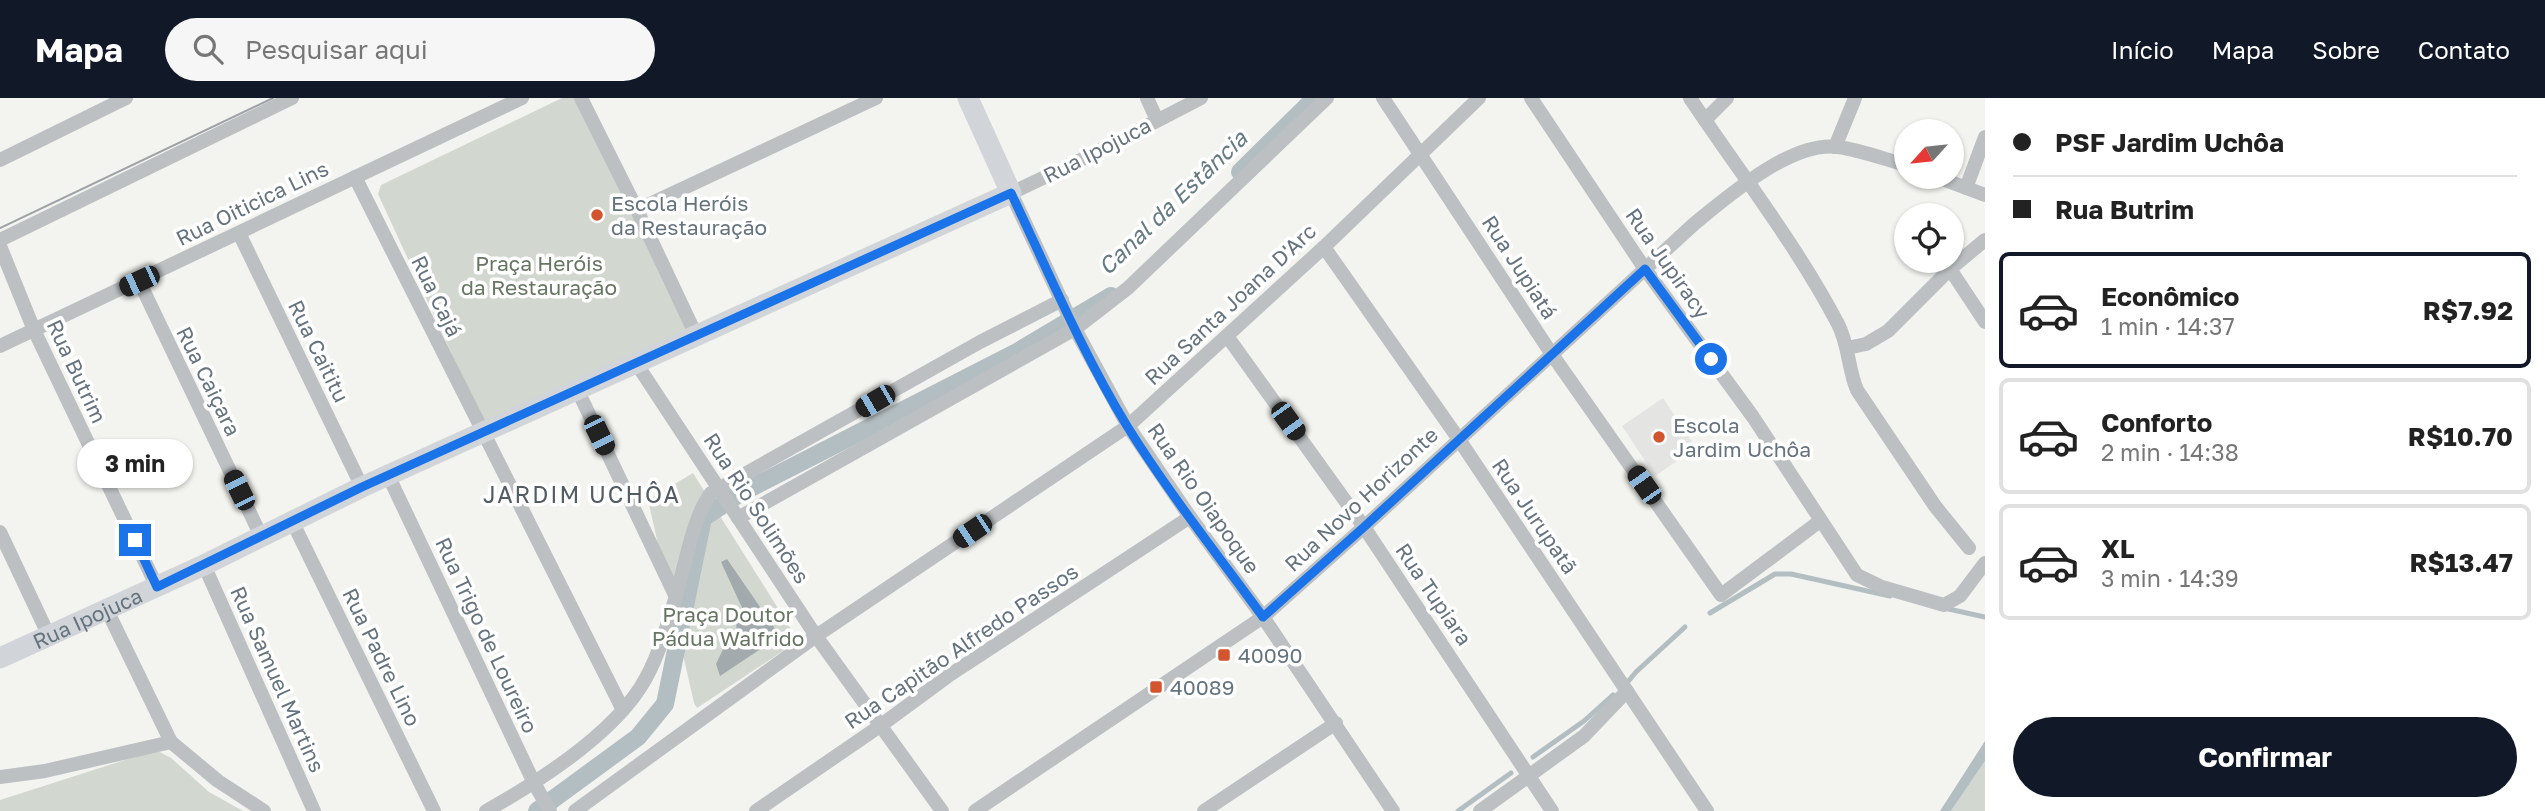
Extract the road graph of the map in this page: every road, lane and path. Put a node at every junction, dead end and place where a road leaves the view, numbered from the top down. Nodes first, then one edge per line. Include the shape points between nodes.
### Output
1 (126, 98) edge
2 (292, 98) edge
3 (522, 98) edge
4 (581, 98) edge
5 (876, 98) edge
6 (968, 98) edge
7 (1147, 98) edge
8 (1201, 98) edge
9 (1327, 98) edge
10 (1383, 98) edge
11 (1479, 98) edge
12 (1531, 98) edge
13 (1690, 98) edge
14 (1727, 98) edge
15 (1855, 98) edge
16 (1157, 120) junction
17 (1705, 120) junction
18 (1985, 137) edge
19 (1835, 147) junction
20 (1420, 154) junction
21 (0, 160) edge
22 (1894, 162) edge
23 (355, 177) junction
24 (1746, 181) junction
25 (1966, 188) joint
26 (1011, 193) junction
27 (1985, 195) edge
28 (637, 210) junction
29 (239, 233) junction
30 (0, 240) edge
31 (1985, 240) edge
32 (0, 246) edge
33 (1324, 247) junction
34 (1964, 257) edge
35 (1645, 269) junction
36 (1945, 273) edge
37 (1953, 273) edge
38 (139, 281) junction
39 (1063, 302) junction
40 (1985, 322) edge
41 (1075, 328) junction
42 (34, 330) junction
43 (695, 335) junction
44 (1227, 336) junction
45 (0, 346) edge
46 (1847, 348) junction
47 (1552, 353) junction
48 (636, 363) junction
49 (577, 389) junction
50 (1128, 426) junction
51 (482, 433) junction
52 (1458, 439) junction
53 (388, 475) junction
54 (362, 487) junction
55 (721, 490) junction
56 (736, 515) junction
57 (1190, 517) junction
58 (292, 521) junction
59 (1820, 521) junction
60 (1364, 527) junction
61 (0, 532) edge
62 (261, 536) junction
63 (1969, 548) dead end
64 (1985, 563) edge
65 (204, 565) junction
66 (157, 587) junction
67 (676, 597) junction
68 (107, 610) junction
69 (1263, 617) junction
70 (49, 636) junction
71 (816, 636) junction
72 (0, 658) edge
73 (1626, 691) junction
74 (623, 710) junction
75 (1336, 723) junction
76 (880, 726) junction
77 (171, 743) junction
78 (1529, 776) junction
79 (0, 777) edge
80 (535, 784) junction
81 (264, 811) edge
82 (314, 811) edge
83 (434, 811) edge
84 (486, 811) edge
85 (550, 811) edge
86 (575, 811) edge
87 (756, 811) edge
88 (942, 811) edge
89 (975, 811) edge
90 (1205, 811) edge
91 (1393, 811) edge
92 (1480, 811) edge
93 (1552, 811) edge
94 (1707, 811) edge

1 - 21 street
2 - 30 street
3 - 23 street, Rua Oiticica Lins
4 - 28 street
5 - 28 street
6 - 26 main road
7 - 16 street
8 - 16 street, Rua Ipojuca
9 - 41 street via 1128,288
10 - 20 street, Rua Jupiatá
11 - 20 street, Rua Santa Joana D'Arc
12 - 35 street, Rua Jupiracy
13 - 17 street
14 - 17 street
15 - 19 street
16 - 26 street, Rua Ipojuca
17 - 24 street
18 - 25 street
19 - 22 street
19 - 24 street, Rua Novo Horizonte via 1814,149
20 - 33 street, Rua Santa Joana D'Arc
20 - 47 street, Rua Jupiatá
23 - 29 street, Rua Oiticica Lins
23 - 51 street, Rua Cajá
24 - 35 street, Rua Novo Horizonte
24 - 46 street via 1833,314
25 - 27 street
26 - 39 street, Rua Rio Oiapoque
26 - 43 main road, Rua Ipojuca
28 - 43 street
29 - 38 street, Rua Oiticica Lins
29 - 54 street, Rua Caititu
31 - 34 street
32 - 42 street, Rua Butrim
33 - 44 street, Rua Santa Joana D'Arc
33 - 52 street, Rua Jurupatã
35 - 47 street, Rua Novo Horizonte
35 - 59 street, Rua Jupiracy via 1744,403
36 - 46 street via 1888,331 1866,344
37 - 40 street
38 - 42 street, Rua Oiticica Lins
38 - 62 street, Rua Caiçara
39 - 41 street, Rua Rio Oiapoque
39 - 55 street via 980,342
41 - 50 street, Rua Rio Oiapoque
41 - 56 street
42 - 45 street, Rua Oiticica Lins
42 - 66 street, Rua Butrim
43 - 48 main road, Rua Ipojuca
44 - 50 street, Rua Santa Joana D'Arc
44 - 60 street, Rua Tupiara
46 - 63 street via 1857,390
47 - 52 street, Rua Novo Horizonte
47 - 59 street, Rua Jupiatá via 1721,595
48 - 49 main road, Rua Ipojuca
48 - 55 street, Rua Rio Solimões
49 - 51 main road, Rua Ipojuca
49 - 67 street
50 - 57 street, Rua Rio Oiapoque
50 - 71 street, Rua Santa Joana D'Arc
51 - 53 main road, Rua Ipojuca
51 - 74 street, Rua Cajá
52 - 60 street, Rua Novo Horizonte
52 - 73 street, Rua Jurupatã
53 - 54 main road, Rua Ipojuca
53 - 80 street, Rua Trigo de Loureiro
54 - 58 main road, Rua Ipojuca
55 - 56 street, Rua Rio Solimões
55 - 67 street via 705,502 699,515
56 - 71 street, Rua Rio Solimões
57 - 69 street, Rua Rio Oiapoque
57 - 76 street, Rua Capitão Alfredo Passos
58 - 62 main road, Rua Ipojuca
58 - 83 street, Rua Padre Lino
59 - 64 street, Rua Jupiracy via 1857,575 1944,605 1960,596
60 - 69 street, Rua Novo Horizonte
60 - 78 street, Rua Tupiara
61 - 70 street
62 - 65 main road, Rua Ipojuca
65 - 66 main road, Rua Ipojuca
65 - 82 street, Rua Samuel Martins
66 - 68 main road, Rua Ipojuca
67 - 74 street via 655,658
68 - 70 main road, Rua Ipojuca
68 - 77 street
69 - 75 street, Rua Rio Oiapoque
69 - 89 street, Rua Novo Horizonte
70 - 72 main road, Rua Ipojuca
71 - 76 street, Rua Rio Solimões
71 - 86 street, Rua Santa Joana D'Arc
73 - 78 street via 1584,736
73 - 94 street, Rua Jurupatã
74 - 80 street
75 - 90 street
75 - 91 street, Rua Rio Oiapoque
76 - 87 street, Rua Capitão Alfredo Passos
76 - 88 street, Rua Rio Solimões
77 - 79 street
77 - 81 street
78 - 92 street
78 - 93 street, Rua Tupiara
80 - 84 street
80 - 85 street, Rua Trigo de Loureiro

